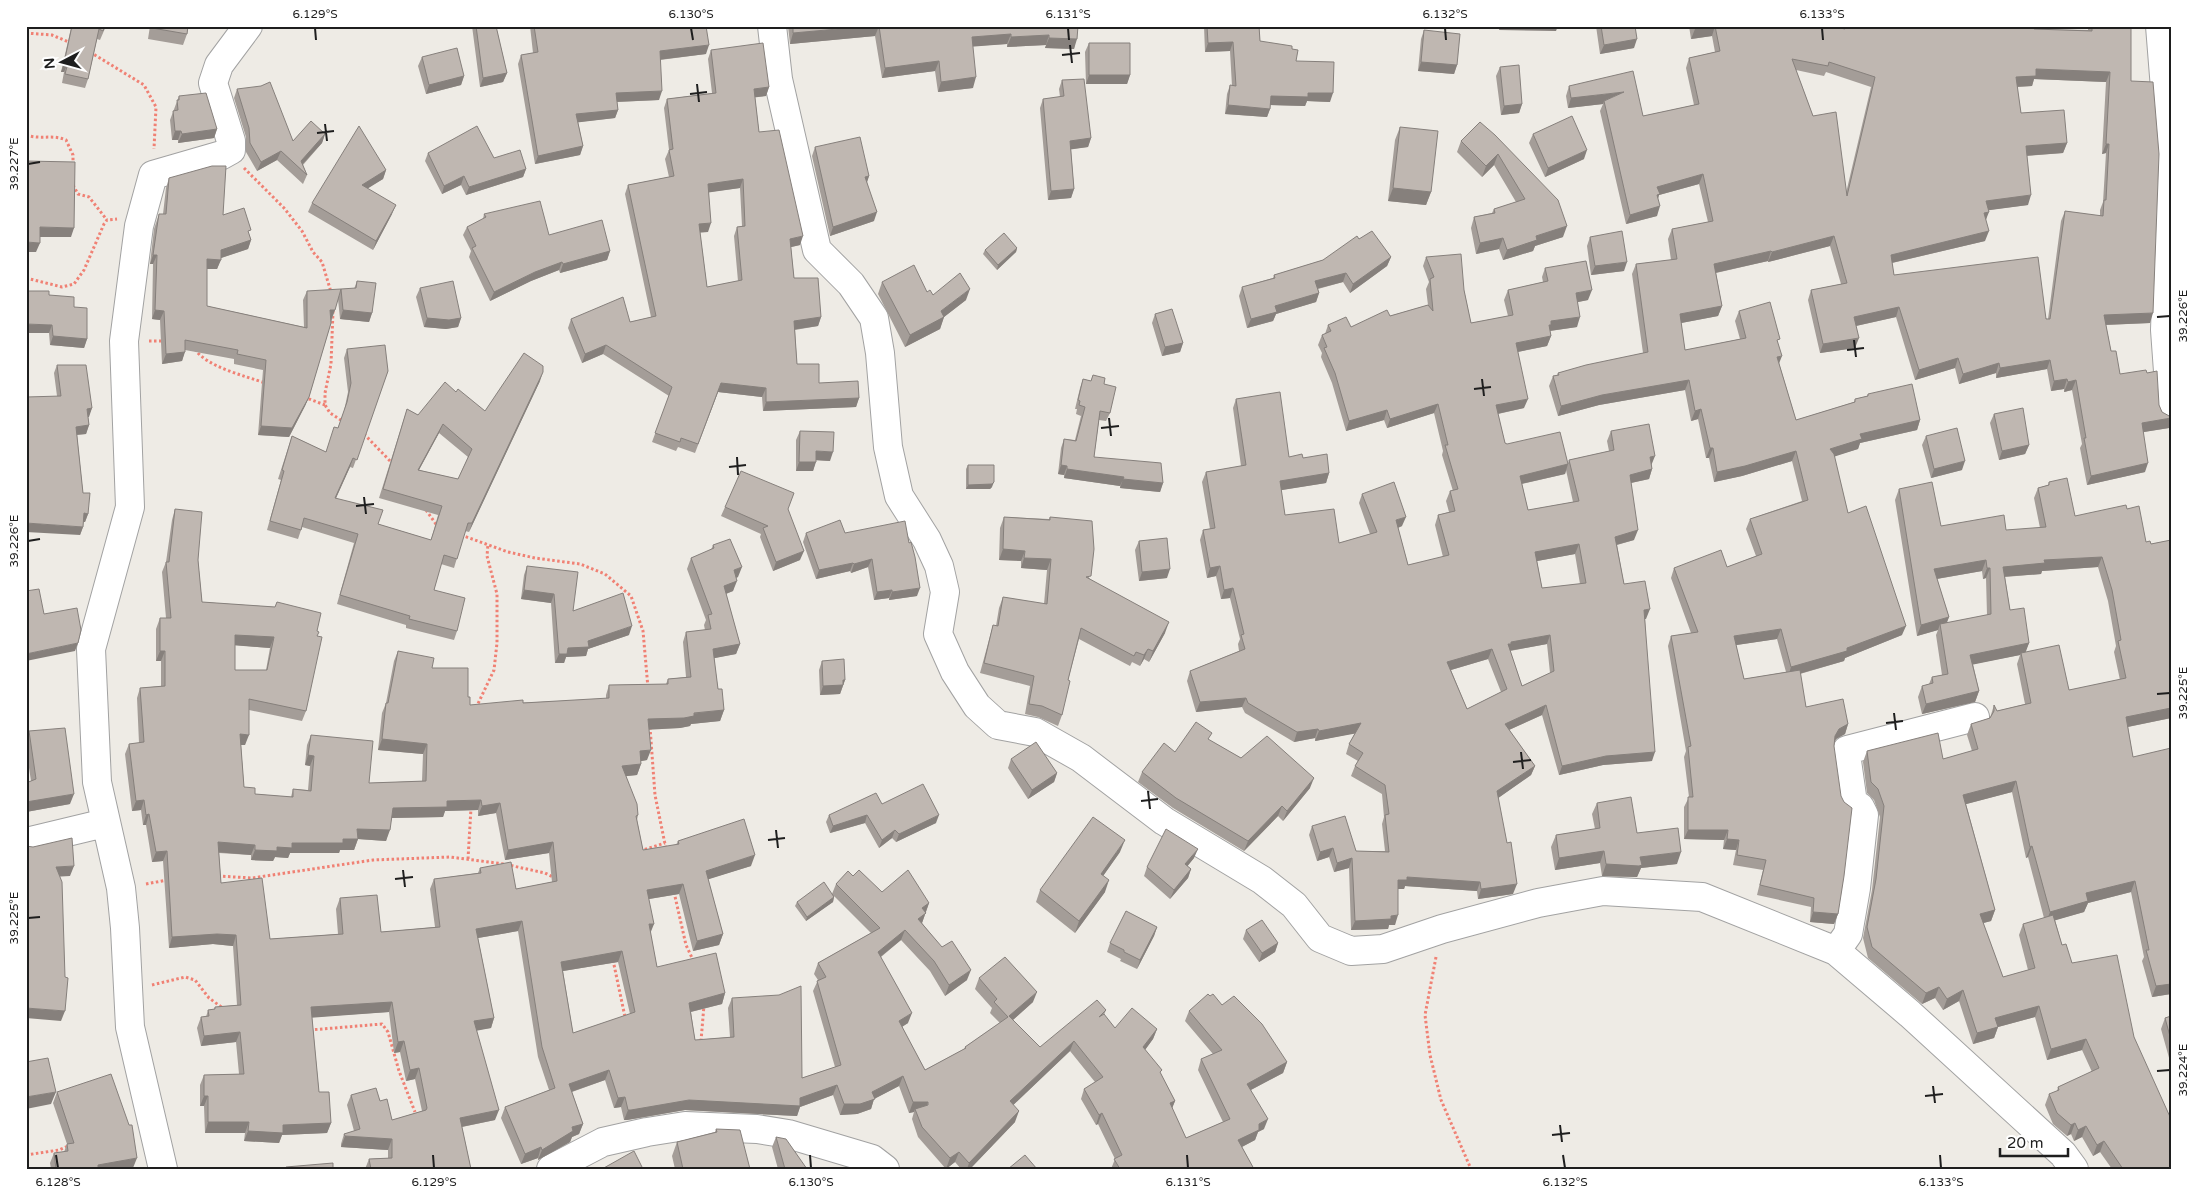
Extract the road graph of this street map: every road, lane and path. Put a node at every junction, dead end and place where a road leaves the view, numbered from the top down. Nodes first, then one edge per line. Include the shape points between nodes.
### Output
1 (248, 26) edge
2 (772, 26) edge
3 (2160, 26) edge
4 (26, 33) edge
5 (79, 46) edge
6 (86, 50) edge
7 (26, 135) edge
8 (231, 150) junction
9 (73, 174) edge
10 (153, 175) junction
11 (73, 184) edge
12 (107, 220) junction
13 (139, 226) junction
14 (26, 278) edge
15 (332, 300) edge
16 (333, 309) edge
17 (170, 340) edge
18 (124, 341) junction
19 (193, 345) edge
20 (271, 385) edge
21 (298, 395) edge
22 (325, 405) junction
23 (2171, 413) edge
24 (349, 426) edge
25 (359, 428) edge
26 (396, 467) edge
27 (425, 508) edge
28 (445, 530) edge
29 (454, 532) edge
30 (488, 544) junction
31 (648, 697) edge
32 (472, 715) edge
33 (1975, 717) dead end
34 (650, 725) edge
35 (471, 805) edge
36 (106, 823) junction
37 (26, 842) edge
38 (665, 843) junction
39 (666, 851) edge
40 (637, 852) edge
41 (468, 860) junction
42 (554, 872) edge
43 (545, 873) junction
44 (215, 876) edge
45 (170, 880) edge
46 (562, 882) edge
47 (672, 885) edge
48 (120, 888) junction
49 (1442, 929) junction
50 (1836, 951) junction
51 (612, 956) edge
52 (695, 966) edge
53 (126, 987) junction
54 (704, 1004) edge
55 (226, 1010) edge
56 (626, 1020) edge
57 (308, 1030) edge
58 (701, 1044) edge
59 (415, 1112) edge
60 (71, 1145) edge
61 (26, 1155) edge
62 (163, 1169) edge
63 (551, 1169) edge
64 (885, 1169) edge
65 (1471, 1169) edge
66 (2074, 1169) edge

1 - 8 street via 219,65 213,83
2 - 49 street via 778,80 817,250 851,284 874,318 888,447 899,496 939,566 945,592 938,634 955,672 978,706 998,725 1035,732 1081,758 1164,821 1262,880 1294,905 1320,938 1351,951 1383,949
3 - 23 street via 2170,164 2165,330
4 - 5 path via 52,35
6 - 10 path via 144,85 156,107
7 - 9 path via 38,138 56,136 66,140 73,155
8 - 10 street
8 - 15 path via 249,175 284,208 302,231 322,262
10 - 13 street
11 - 12 path via 78,194 89,197
12 - 13 path via 113,218
12 - 14 path via 74,284 62,287
13 - 18 street
16 - 22 path via 332,354
17 - 18 path
18 - 36 street via 130,507 91,650 97,782
19 - 20 path via 202,357 218,366
21 - 22 path
22 - 24 path via 330,413
25 - 26 path
27 - 28 path via 437,527
29 - 30 path
30 - 31 path via 535,558 580,564 605,574 631,596 642,632
30 - 32 path via 487,556 497,594 497,643 494,670
33 - 50 street via 1847,750 1853,803 1864,815 1848,934
34 - 38 path via 655,795
35 - 41 path
36 - 37 street
36 - 48 street
38 - 39 path
38 - 40 path
41 - 43 path
41 - 44 path via 450,857 373,860 252,878
42 - 43 path
43 - 46 path
45 - 48 path
47 - 52 path via 686,945
48 - 53 street via 125,928
49 - 50 street via 1538,903 1604,891 1702,897
49 - 65 path via 1425,1015 1430,1056 1441,1100
50 - 66 street via 1952,1052 2062,1154
51 - 56 path
53 - 55 path via 159,984 185,977 195,980 209,998
53 - 62 street via 130,1027
54 - 58 path
57 - 59 path via 382,1024 388,1032
60 - 61 path
63 - 64 street via 603,1142 685,1126 757,1129 788,1134 872,1159

